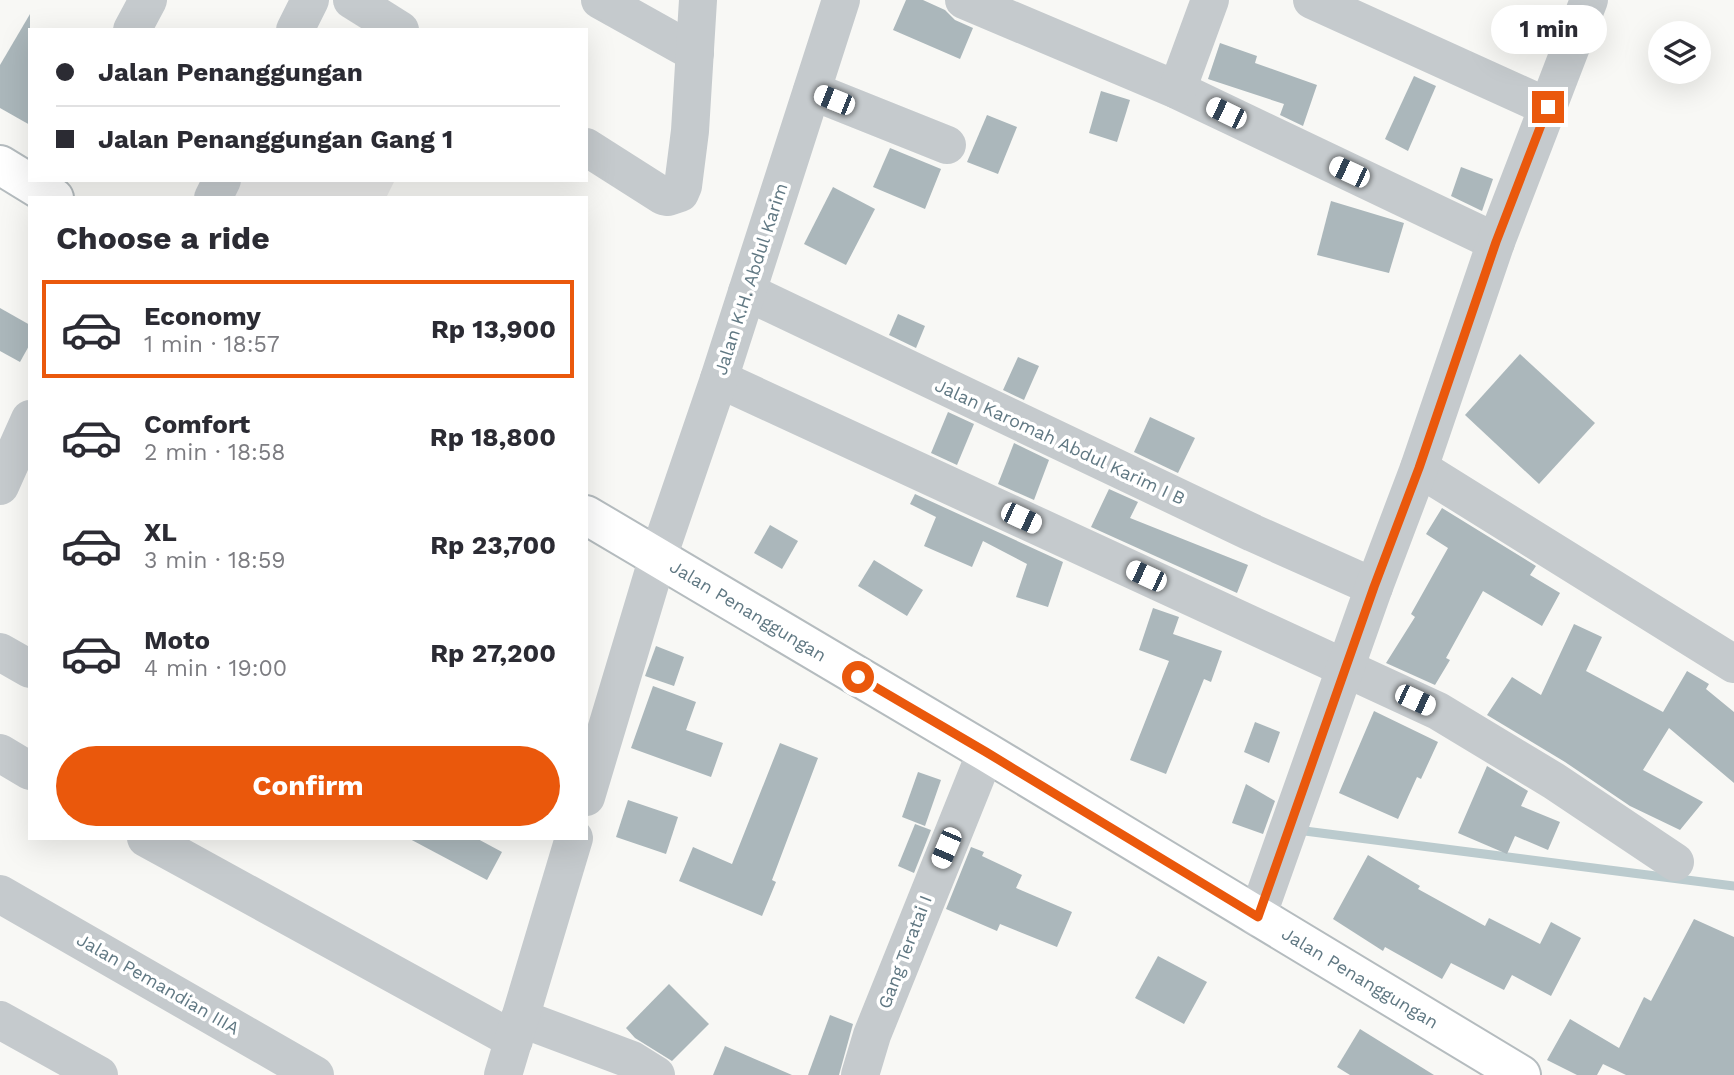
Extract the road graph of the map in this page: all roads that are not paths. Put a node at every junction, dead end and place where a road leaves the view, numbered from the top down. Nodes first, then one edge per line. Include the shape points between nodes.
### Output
1 (148, 0) edge
2 (310, 0) edge
3 (352, 0) edge
4 (600, 0) edge
5 (698, 0) edge
6 (841, 0) edge
7 (964, 0) edge
8 (1210, 0) edge
9 (1312, 0) edge
10 (1588, 0) edge
11 (133, 28) edge
12 (296, 28) edge
13 (397, 28) edge
14 (695, 53) junction
15 (1177, 90) junction
16 (812, 91) junction
17 (1548, 107) junction
18 (947, 145) dead end
19 (588, 148) edge
20 (0, 166) edge
21 (28, 179) edge
22 (33, 182) edge
23 (52, 191) edge
24 (1496, 242) junction
25 (747, 292) junction
26 (719, 379) junction
27 (28, 426) edge
28 (1419, 468) junction
29 (13, 477) edge
30 (588, 516) edge
31 (657, 557) junction
32 (1374, 587) junction
33 (0, 652) edge
34 (1734, 664) edge
35 (28, 668) edge
36 (1347, 668) junction
37 (986, 752) junction
38 (0, 753) edge
39 (28, 770) edge
40 (588, 784) edge
41 (150, 840) edge
42 (573, 840) edge
43 (1675, 862) dead end
44 (0, 894) edge
45 (1258, 917) junction
46 (0, 1020) edge
47 (512, 1044) edge
48 (99, 1075) edge
49 (315, 1075) edge
50 (656, 1075) edge
51 (860, 1075) edge
52 (1521, 1075) edge

1 - 11 street
2 - 12 street
3 - 13 street
4 - 14 street
5 - 14 street
6 - 16 street, Jalan K.H. Abdul Karim
7 - 15 street
8 - 15 street
9 - 17 street
10 - 17 street
14 - 19 street via 680,193 663,196
15 - 24 street
16 - 18 street
16 - 25 street, Jalan K.H. Abdul Karim
17 - 24 street
20 - 21 main road
22 - 23 main road
24 - 28 street
25 - 26 street, Jalan K.H. Abdul Karim
25 - 32 street, Jalan Karomah Abdul Karim I B
26 - 31 street, Jalan K.H. Abdul Karim
26 - 36 street
27 - 29 street
28 - 32 street
28 - 34 street
30 - 31 main road, Jalan Penanggungan
31 - 37 main road, Jalan Penanggungan
31 - 40 street, Jalan K.H. Abdul Karim
32 - 36 street
33 - 35 street
36 - 43 street via 1438,711
36 - 45 street
37 - 45 main road, Jalan Penanggungan
37 - 51 street, Gang Teratai I
38 - 39 street
41 - 47 street
42 - 47 street
44 - 49 street, Jalan Pemandian IIIA
45 - 52 main road, Jalan Penanggungan
46 - 48 street
47 - 50 street via 632,1060

